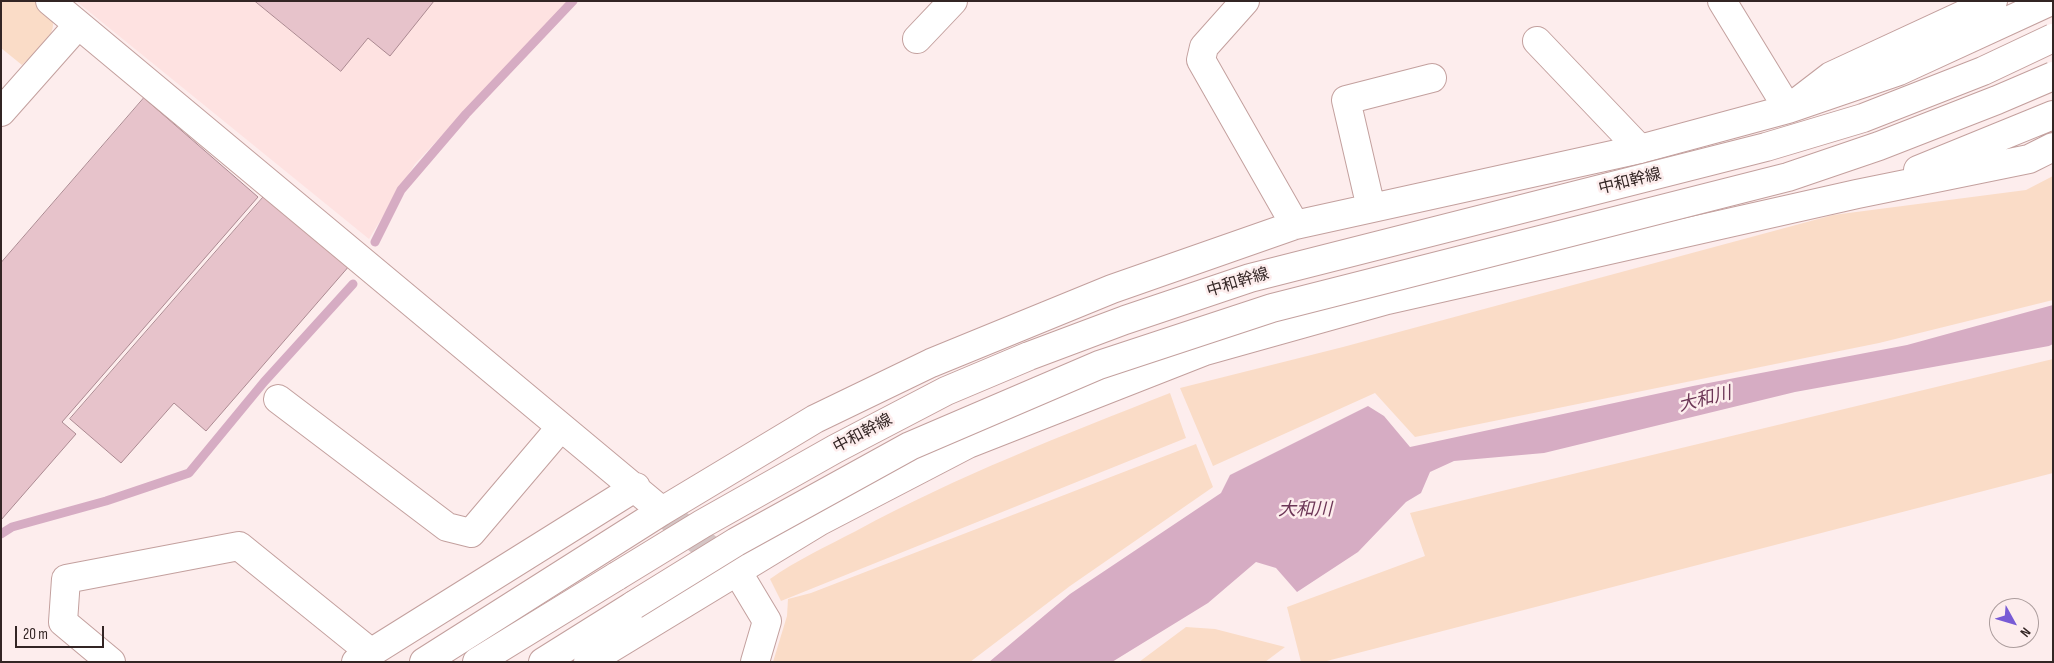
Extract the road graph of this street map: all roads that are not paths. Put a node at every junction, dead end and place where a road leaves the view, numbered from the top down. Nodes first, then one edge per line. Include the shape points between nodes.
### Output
1 (50, 1) edge
2 (953, 1) edge
3 (1245, 1) edge
4 (1722, 1) edge
5 (1993, 1) edge
6 (2050, 1) edge
7 (78, 25) junction
8 (2053, 38) edge
9 (917, 39) dead end
10 (1537, 41) dead end
11 (2053, 76) edge
12 (1432, 78) dead end
13 (1788, 109) junction
14 (1, 112) edge
15 (2053, 115) edge
16 (2053, 147) edge
17 (1640, 149) junction
18 (1857, 194) junction
19 (1371, 208) junction
20 (1295, 225) junction
21 (278, 399) dead end
22 (561, 427) junction
23 (636, 487) junction
24 (662, 511) junction
25 (737, 571) junction
26 (363, 657) edge
27 (111, 662) edge
28 (424, 662) edge
29 (477, 662) edge
30 (543, 662) edge
31 (588, 662) edge
32 (755, 662) edge

1 - 7 street
2 - 9 street
3 - 20 street via 1204,47 1201,60
4 - 13 street
5 - 13 street via 1831,76
6 - 13 street via 1899,71
7 - 14 street
7 - 22 street
8 - 29 street, 中和幹線, bridge via 1983,71 1863,118 1766,147 1250,278 1029,356 946,391 835,449 702,524
10 - 17 street
11 - 30 street, 中和幹線, bridge via 1879,146 1788,177 1272,308 1099,365 910,446 736,542
12 - 19 street via 1346,100
13 - 17 street
15 - 18 street
16 - 18 street via 2029,159
17 - 19 street
18 - 25 street via 1387,300 1205,351 968,444 820,520
19 - 20 street
20 - 24 street via 1112,289 931,363 815,419
21 - 22 street via 447,527 471,533
22 - 23 street
23 - 24 street
23 - 26 street
24 - 28 street
25 - 31 street
25 - 32 street via 767,621
26 - 27 street via 239,546 66,579 63,622

